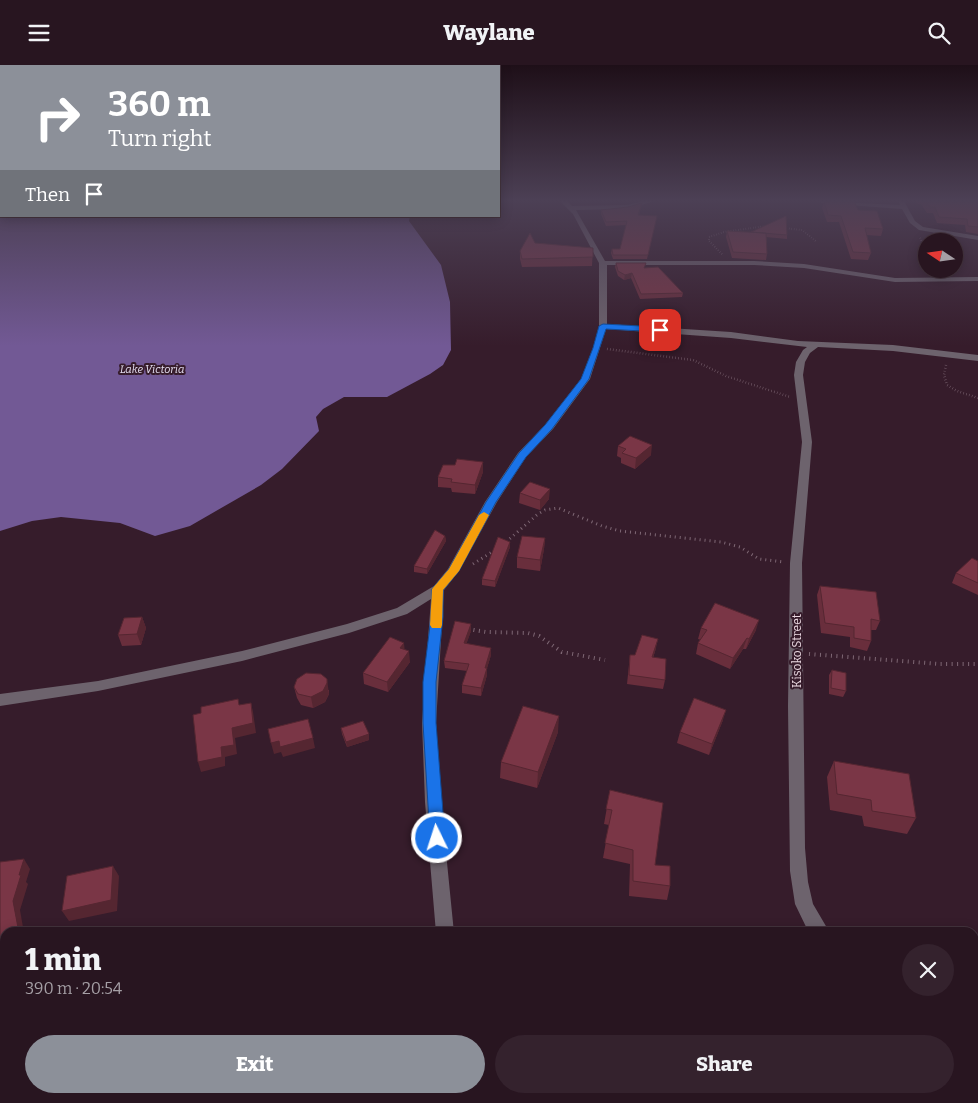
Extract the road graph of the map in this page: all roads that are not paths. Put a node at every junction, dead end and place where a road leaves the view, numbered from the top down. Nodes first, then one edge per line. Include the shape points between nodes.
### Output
1 (596, 249) edge
2 (603, 263) junction
3 (976, 279) edge
4 (978, 287) edge
5 (603, 326) junction
6 (775, 342) junction
7 (816, 345) junction
8 (795, 358) junction
9 (978, 358) edge
10 (438, 589) junction
11 (0, 701) edge
12 (445, 927) edge
13 (817, 927) edge

1 - 2 street
2 - 3 street via 806,266 894,280
2 - 5 street
3 - 4 street
5 - 6 street via 758,337
5 - 10 street via 585,379 522,455 491,502 453,571
6 - 7 street
6 - 8 street
7 - 8 street via 806,348 801,356
7 - 9 street via 893,348
8 - 13 street, Kisoko Street via 807,441 796,563 799,884 806,912
10 - 11 street via 402,611 242,656 98,686
10 - 12 street via 429,723

